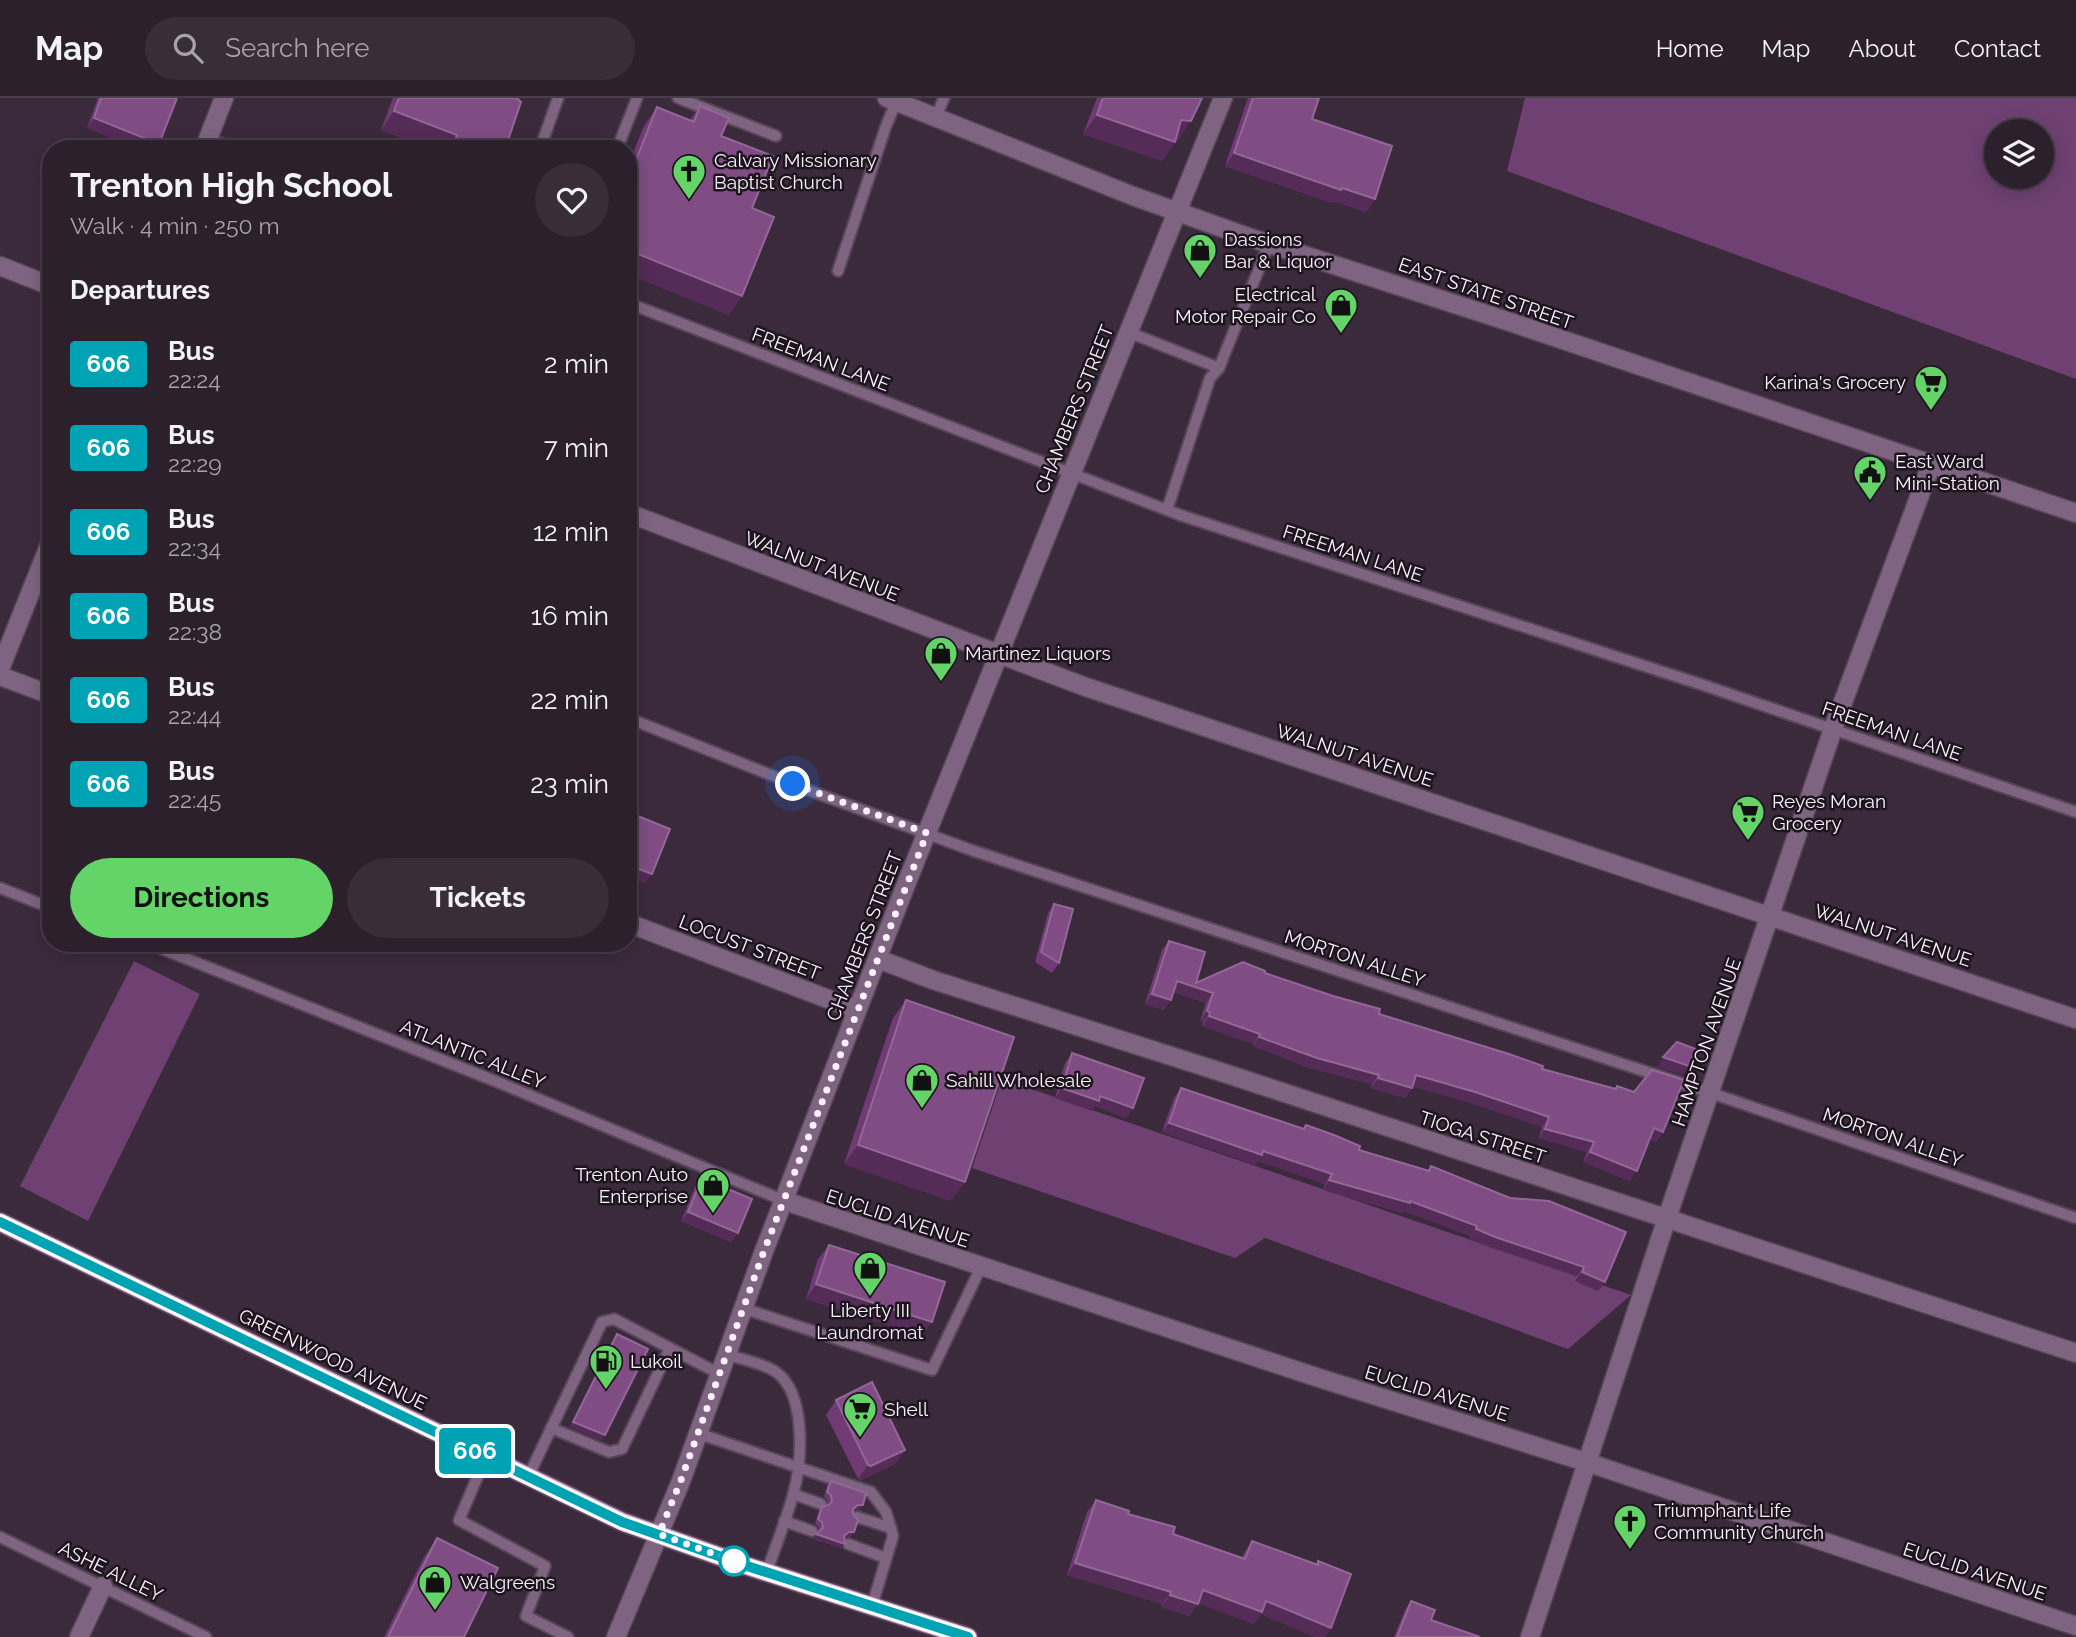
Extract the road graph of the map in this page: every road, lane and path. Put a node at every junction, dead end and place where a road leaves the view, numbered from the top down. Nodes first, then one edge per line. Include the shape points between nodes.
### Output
1 (224, 98) edge
2 (558, 98) edge
3 (637, 98) edge
4 (678, 98) edge
5 (943, 98) edge
6 (1223, 98) edge
7 (891, 100) edge
8 (936, 117) junction
9 (776, 136) dead end
10 (208, 140) edge
11 (543, 140) edge
12 (621, 140) edge
13 (1177, 212) junction
14 (1269, 244) junction
15 (0, 266) edge
16 (838, 271) dead end
17 (42, 282) edge
18 (637, 307) edge
19 (1128, 332) junction
20 (1219, 368) junction
21 (1931, 465) junction
22 (1070, 475) junction
23 (1167, 510) junction
24 (2076, 513) edge
25 (637, 516) edge
26 (42, 563) edge
27 (997, 655) junction
28 (0, 668) edge
29 (0, 676) edge
30 (42, 692) edge
31 (637, 722) edge
32 (1833, 729) junction
33 (2076, 812) edge
34 (927, 833) junction
35 (0, 888) edge
36 (42, 904) edge
37 (1771, 916) junction
38 (637, 926) edge
39 (170, 952) edge
40 (878, 959) junction
41 (857, 1010) junction
42 (2076, 1019) edge
43 (1710, 1093) junction
44 (785, 1201) junction
45 (1667, 1218) junction
46 (2076, 1218) edge
47 (0, 1222) edge
48 (981, 1267) junction
49 (742, 1308) junction
50 (670, 1348) junction
51 (725, 1353) junction
52 (2076, 1353) edge
53 (719, 1373) junction
54 (551, 1428) junction
55 (697, 1433) junction
56 (485, 1457) junction
57 (1586, 1462) junction
58 (798, 1467) junction
59 (528, 1477) junction
60 (793, 1494) junction
61 (821, 1504) edge
62 (857, 1517) edge
63 (784, 1521) junction
64 (891, 1528) junction
65 (812, 1531) dead end
66 (659, 1534) junction
67 (0, 1536) edge
68 (848, 1544) edge
69 (886, 1558) junction
70 (767, 1572) junction
71 (103, 1587) junction
72 (872, 1606) junction
73 (2076, 1626) edge
74 (79, 1637) edge
75 (206, 1637) edge
76 (568, 1637) edge
77 (617, 1637) edge
78 (968, 1637) edge
79 (1530, 1637) edge

1 - 10 street
2 - 11 lane
3 - 12 lane
4 - 9 lane
5 - 8 lane
6 - 13 street, CHAMBERS STREET
7 - 8 street, EAST STATE STREET
7 - 16 lane
8 - 13 street, EAST STATE STREET
13 - 14 street, EAST STATE STREET
13 - 19 street, CHAMBERS STREET
14 - 20 lane
14 - 21 street, EAST STATE STREET
15 - 17 street
18 - 22 lane, FREEMAN LANE
19 - 20 lane
19 - 22 street, CHAMBERS STREET
20 - 23 lane via 1210,378
21 - 24 street, EAST STATE STREET
21 - 32 street, HAMPTON AVENUE
22 - 23 lane, FREEMAN LANE
22 - 27 street, CHAMBERS STREET
23 - 32 lane, FREEMAN LANE
25 - 27 street, WALNUT AVENUE
26 - 28 street
27 - 34 street, CHAMBERS STREET
27 - 37 street, WALNUT AVENUE
29 - 30 street
31 - 34 lane, MORTON ALLEY
32 - 33 lane, FREEMAN LANE
32 - 37 street, HAMPTON AVENUE
34 - 40 street, CHAMBERS STREET
34 - 43 lane, MORTON ALLEY
35 - 36 lane
37 - 42 street, WALNUT AVENUE
37 - 43 street, HAMPTON AVENUE
38 - 41 street, LOCUST STREET
39 - 44 lane, ATLANTIC ALLEY
40 - 41 street, CHAMBERS STREET
40 - 45 street, TIOGA STREET
41 - 44 street, CHAMBERS STREET
43 - 45 street, HAMPTON AVENUE
43 - 46 lane, MORTON ALLEY
44 - 48 street, EUCLID AVENUE
44 - 49 street, CHAMBERS STREET
45 - 52 street, TIOGA STREET
45 - 57 street, HAMPTON AVENUE
47 - 56 main road, GREENWOOD AVENUE
48 - 49 lane via 932,1370
48 - 57 street, EUCLID AVENUE
49 - 51 street, CHAMBERS STREET
50 - 53 lane
50 - 54 lane via 622,1449 609,1452
50 - 54 lane via 614,1319 602,1322
51 - 53 street, CHAMBERS STREET
51 - 58 lane via 775,1372 790,1388 799,1418
53 - 55 street, CHAMBERS STREET
54 - 59 lane
55 - 58 lane
55 - 66 street, CHAMBERS STREET
56 - 59 main road, GREENWOOD AVENUE
56 - 76 lane via 459,1520 545,1566 526,1616
57 - 73 street, EUCLID AVENUE
57 - 79 street, HAMPTON AVENUE
58 - 60 lane
58 - 64 lane via 871,1492
59 - 66 main road, GREENWOOD AVENUE
60 - 61 lane
60 - 63 lane
62 - 64 lane
63 - 65 lane
63 - 70 lane
64 - 69 lane
66 - 70 main road, GREENWOOD AVENUE
66 - 77 street, CHAMBERS STREET
67 - 71 lane, ASHE ALLEY
68 - 69 lane
69 - 72 lane
70 - 72 main road, GREENWOOD AVENUE
71 - 74 street
71 - 75 lane, ASHE ALLEY
72 - 78 main road, GREENWOOD AVENUE

